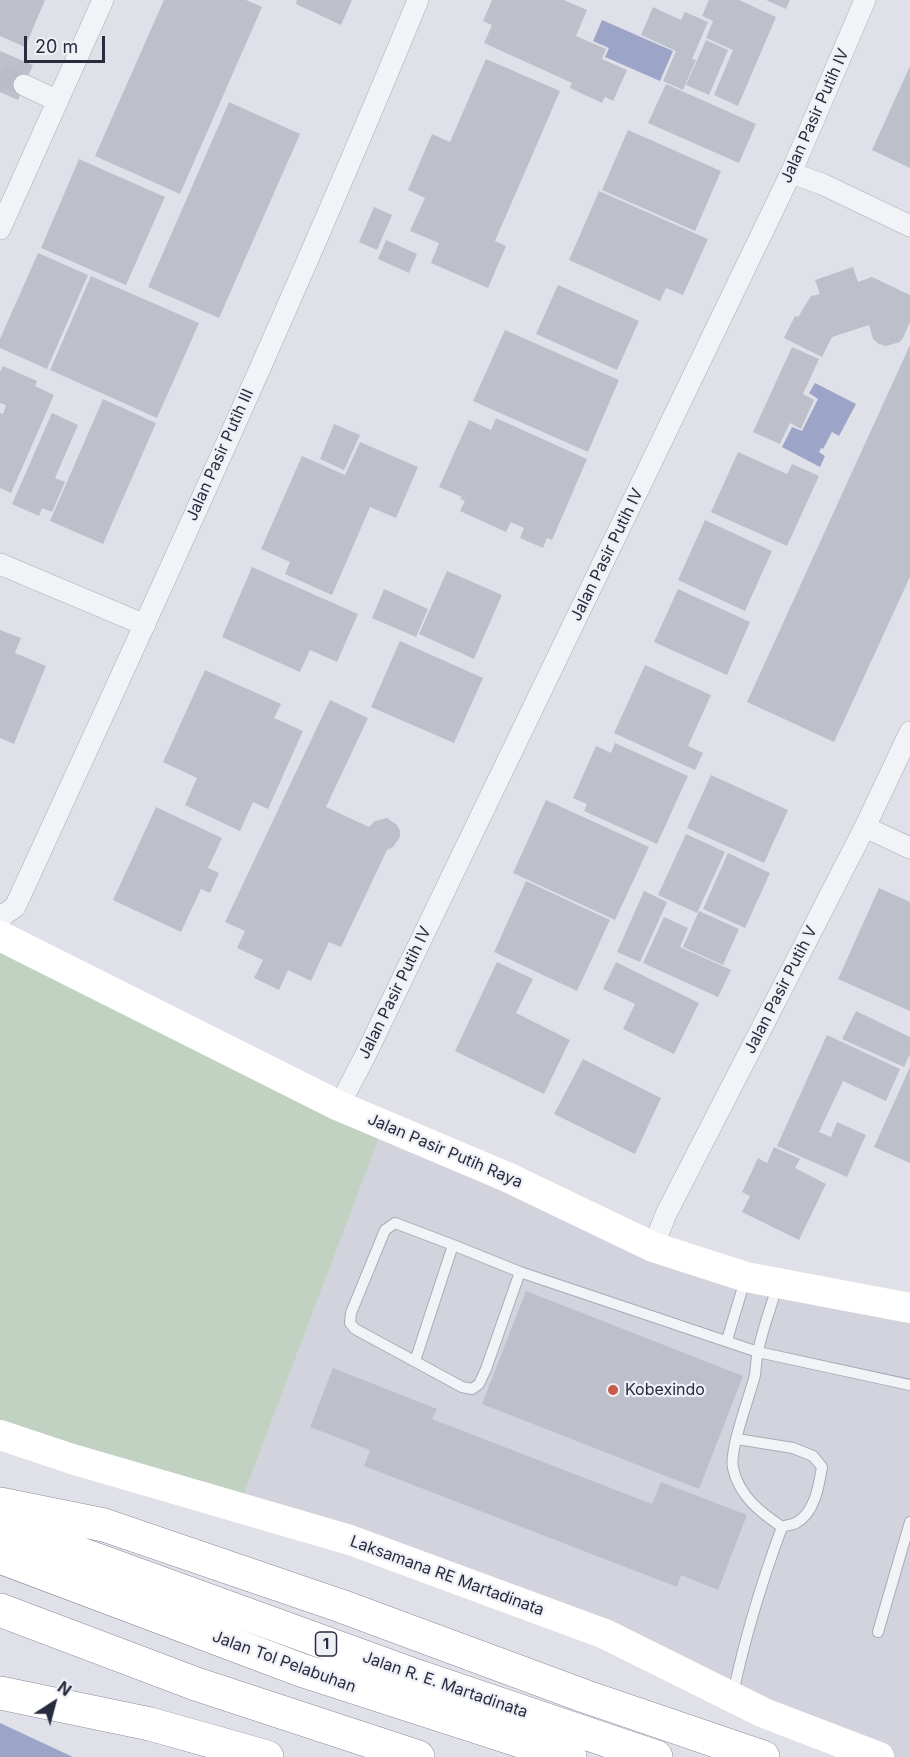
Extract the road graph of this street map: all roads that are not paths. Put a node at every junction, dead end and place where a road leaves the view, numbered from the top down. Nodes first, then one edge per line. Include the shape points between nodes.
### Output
1 (103, 0) edge
2 (418, 0) edge
3 (865, 0) edge
4 (24, 85) tunnel mouth
5 (58, 101) junction
6 (791, 173) junction
7 (910, 226) edge
8 (0, 229) edge
9 (0, 564) edge
10 (145, 625) junction
11 (910, 732) edge
12 (865, 827) junction
13 (910, 848) edge
14 (7, 927) edge
15 (339, 1106) junction
16 (453, 1245) junction
17 (653, 1247) junction
18 (520, 1272) junction
19 (746, 1276) junction
20 (778, 1283) junction
21 (910, 1308) edge
22 (727, 1340) junction
23 (758, 1352) junction
24 (415, 1361) junction
25 (910, 1385) edge
26 (0, 1435) edge
27 (737, 1439) junction
28 (0, 1503) edge
29 (0, 1522) edge
30 (910, 1522) edge
31 (782, 1527) junction
32 (0, 1557) edge
33 (0, 1610) edge
34 (878, 1632) dead end
35 (0, 1693) edge
36 (732, 1697) junction
37 (267, 1757) edge
38 (417, 1757) edge
39 (570, 1757) edge
40 (656, 1757) edge
41 (763, 1757) edge
42 (879, 1757) edge

1 - 5 street
2 - 10 street, Jalan Pasir Putih III
3 - 6 street, Jalan Pasir Putih IV
4 - 5 street
5 - 8 street
6 - 7 street
6 - 15 street, Jalan Pasir Putih IV
9 - 10 street
10 - 14 street, Jalan Pasir Putih III
11 - 12 street, Jalan Pasir Putih V
12 - 13 street
12 - 17 street, Jalan Pasir Putih V via 666,1214
14 - 15 street, Jalan Pasir Putih Raya
15 - 17 street, Jalan Pasir Putih Raya via 507,1177
16 - 18 lane
16 - 24 lane
16 - 24 lane via 395,1223 385,1230 351,1313 350,1323 356,1329
17 - 19 street, Jalan Pasir Putih Raya
18 - 22 lane
18 - 24 lane via 479,1384 472,1389 462,1387
19 - 20 street, Jalan Pasir Putih Raya
19 - 22 lane
20 - 21 street, Jalan Pasir Putih Raya
20 - 23 lane
22 - 23 lane
23 - 25 lane
23 - 27 lane
26 - 36 street, Laksamana RE Martadinata via 350,1540 605,1634
27 - 31 lane via 733,1466 738,1483 748,1500
27 - 31 lane via 793,1448 813,1456 822,1467 819,1489 809,1509 798,1522
28 - 41 highway via 104,1525
29 - 40 highway, Jalan R. E. Martadinata / 1 via 411,1674
30 - 34 lane
31 - 36 lane via 767,1566
32 - 39 highway, Jalan Tol Pelabuhan / 1 via 302,1670
33 - 38 highway via 196,1684
35 - 37 highway via 150,1724
36 - 42 street, Laksamana RE Martadinata

